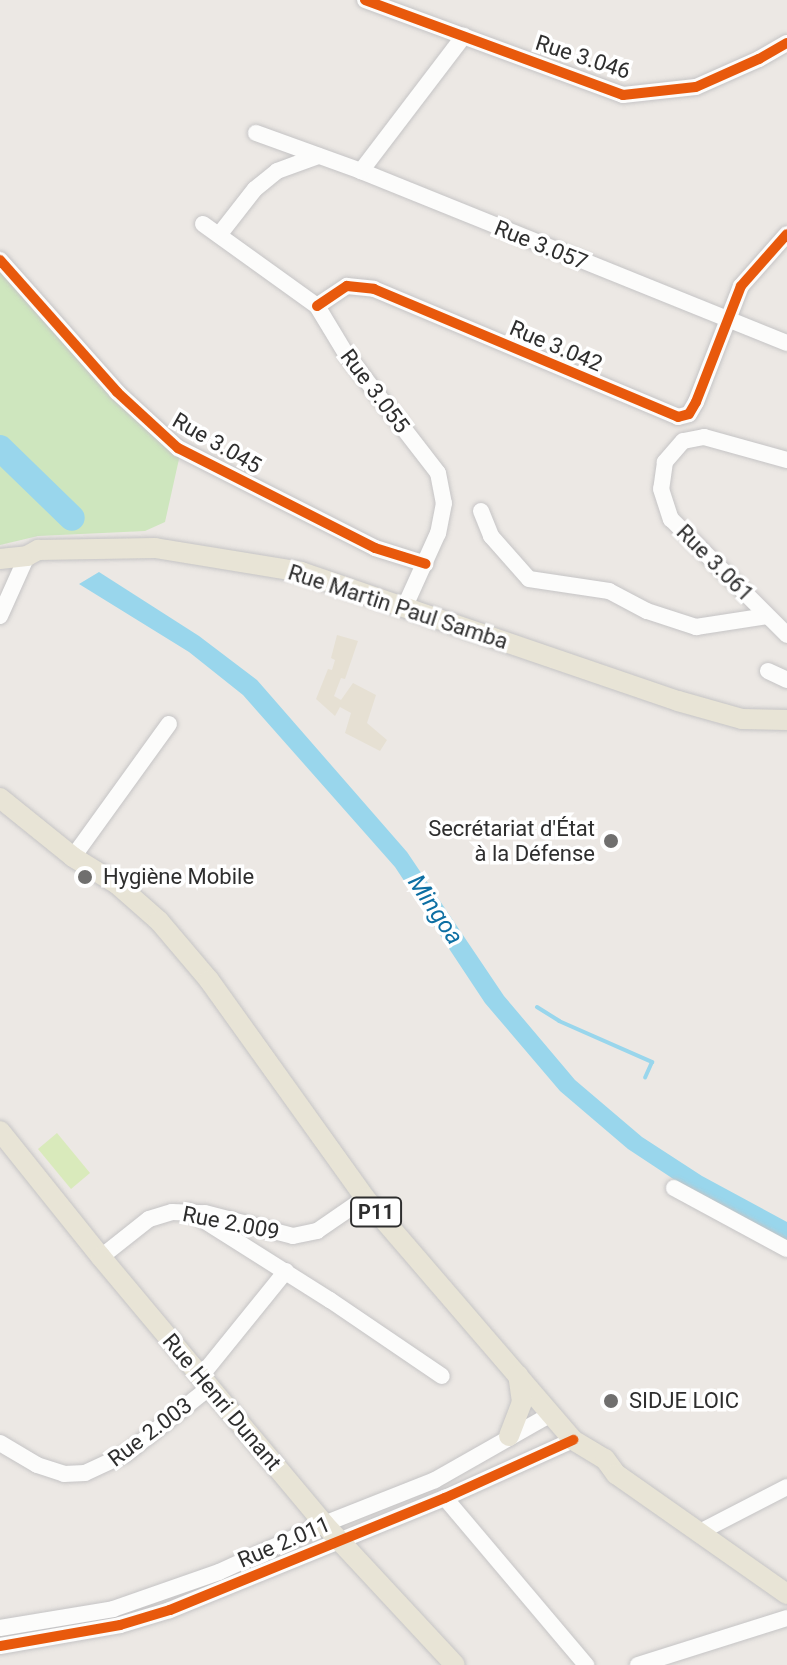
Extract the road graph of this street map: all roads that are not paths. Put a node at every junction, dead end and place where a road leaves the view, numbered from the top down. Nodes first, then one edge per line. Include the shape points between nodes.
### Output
1 (365, 0) edge
2 (464, 36) junction
3 (787, 43) edge
4 (256, 133) dead end
5 (318, 156) junction
6 (361, 171) junction
7 (203, 224) dead end
8 (787, 234) edge
9 (219, 235) junction
10 (0, 260) edge
11 (317, 306) junction
12 (726, 320) junction
13 (787, 343) edge
14 (787, 460) edge
15 (481, 511) dead end
16 (27, 556) junction
17 (0, 559) edge
18 (426, 564) junction
19 (405, 606) junction
20 (0, 616) edge
21 (767, 616) junction
22 (787, 635) edge
23 (768, 671) dead end
24 (787, 680) edge
25 (787, 720) edge
26 (169, 724) dead end
27 (0, 798) edge
28 (73, 857) junction
29 (0, 1131) edge
30 (674, 1188) dead end
31 (365, 1198) junction
32 (189, 1211) junction
33 (787, 1249) edge
34 (101, 1257) junction
35 (286, 1271) junction
36 (518, 1375) junction
37 (442, 1376) dead end
38 (205, 1381) junction
39 (551, 1414) junction
40 (509, 1436) junction
41 (573, 1440) junction
42 (0, 1443) edge
43 (787, 1487) edge
44 (445, 1498) junction
45 (324, 1524) junction
46 (698, 1533) junction
47 (339, 1540) junction
48 (787, 1594) edge
49 (787, 1618) edge
50 (0, 1628) edge
51 (0, 1646) edge
52 (444, 1661) edge
53 (586, 1665) edge
54 (638, 1665) edge

1 - 2 street, Rue 3.046
2 - 3 street, Rue 3.046 via 623,95 696,87
2 - 6 street
4 - 5 street, Rue 3.057
5 - 6 street, Rue 3.057
5 - 9 street via 277,171 255,189
6 - 12 street, Rue 3.057
7 - 9 street, Rue 3.055
8 - 12 street via 741,286
9 - 11 street, Rue 3.055
10 - 18 street, Rue 3.045 via 117,392 178,448 375,548
11 - 12 street, Rue 3.042 via 347,286 374,289 678,417 689,414 696,402
11 - 18 street, Rue 3.055 via 346,354 438,473 444,503
12 - 13 street, Rue 3.057
14 - 21 street, Rue 3.061 via 704,437 683,441 665,462 661,489 671,519
15 - 21 street via 491,536 529,579 609,591 696,627
16 - 17 main road, Rue Martin Paul Samba
16 - 19 main road, Rue Martin Paul Samba via 38,550 155,548 301,572
16 - 20 street
18 - 19 street, Rue 3.055
19 - 25 main road, Rue Martin Paul Samba via 678,701 742,719
21 - 22 street, Rue 3.061
23 - 24 street
26 - 28 street
27 - 28 main road, P11
28 - 31 main road, P11 via 117,884 159,921 209,980
29 - 34 main road, Rue Henri Dunant
30 - 33 street
31 - 32 street, Rue 2.009 via 317,1231 293,1236
31 - 36 main road, P11
32 - 34 street, Rue 2.009 via 149,1219
32 - 35 street
34 - 38 main road, Rue Henri Dunant
35 - 37 street
35 - 38 street, Rue 2.003
36 - 39 main road, P11
36 - 40 main road via 522,1402
38 - 42 street, Rue 2.003 via 126,1454 85,1473 64,1474 37,1465
38 - 45 main road, Rue Henri Dunant
39 - 40 street, Rue 2.011
39 - 41 main road, P11
40 - 45 street, Rue 2.011 via 435,1480
41 - 44 street, Rue 2.011
41 - 46 main road, P11
43 - 46 street
44 - 47 street, Rue 2.011
44 - 53 street
45 - 47 main road, Rue Henri Dunant
45 - 50 street, Rue 2.011 via 151,1597 113,1609
46 - 48 main road, P11
47 - 51 street, Rue 2.011 via 170,1610 120,1625
47 - 52 main road, Rue Henri Dunant
49 - 54 street

